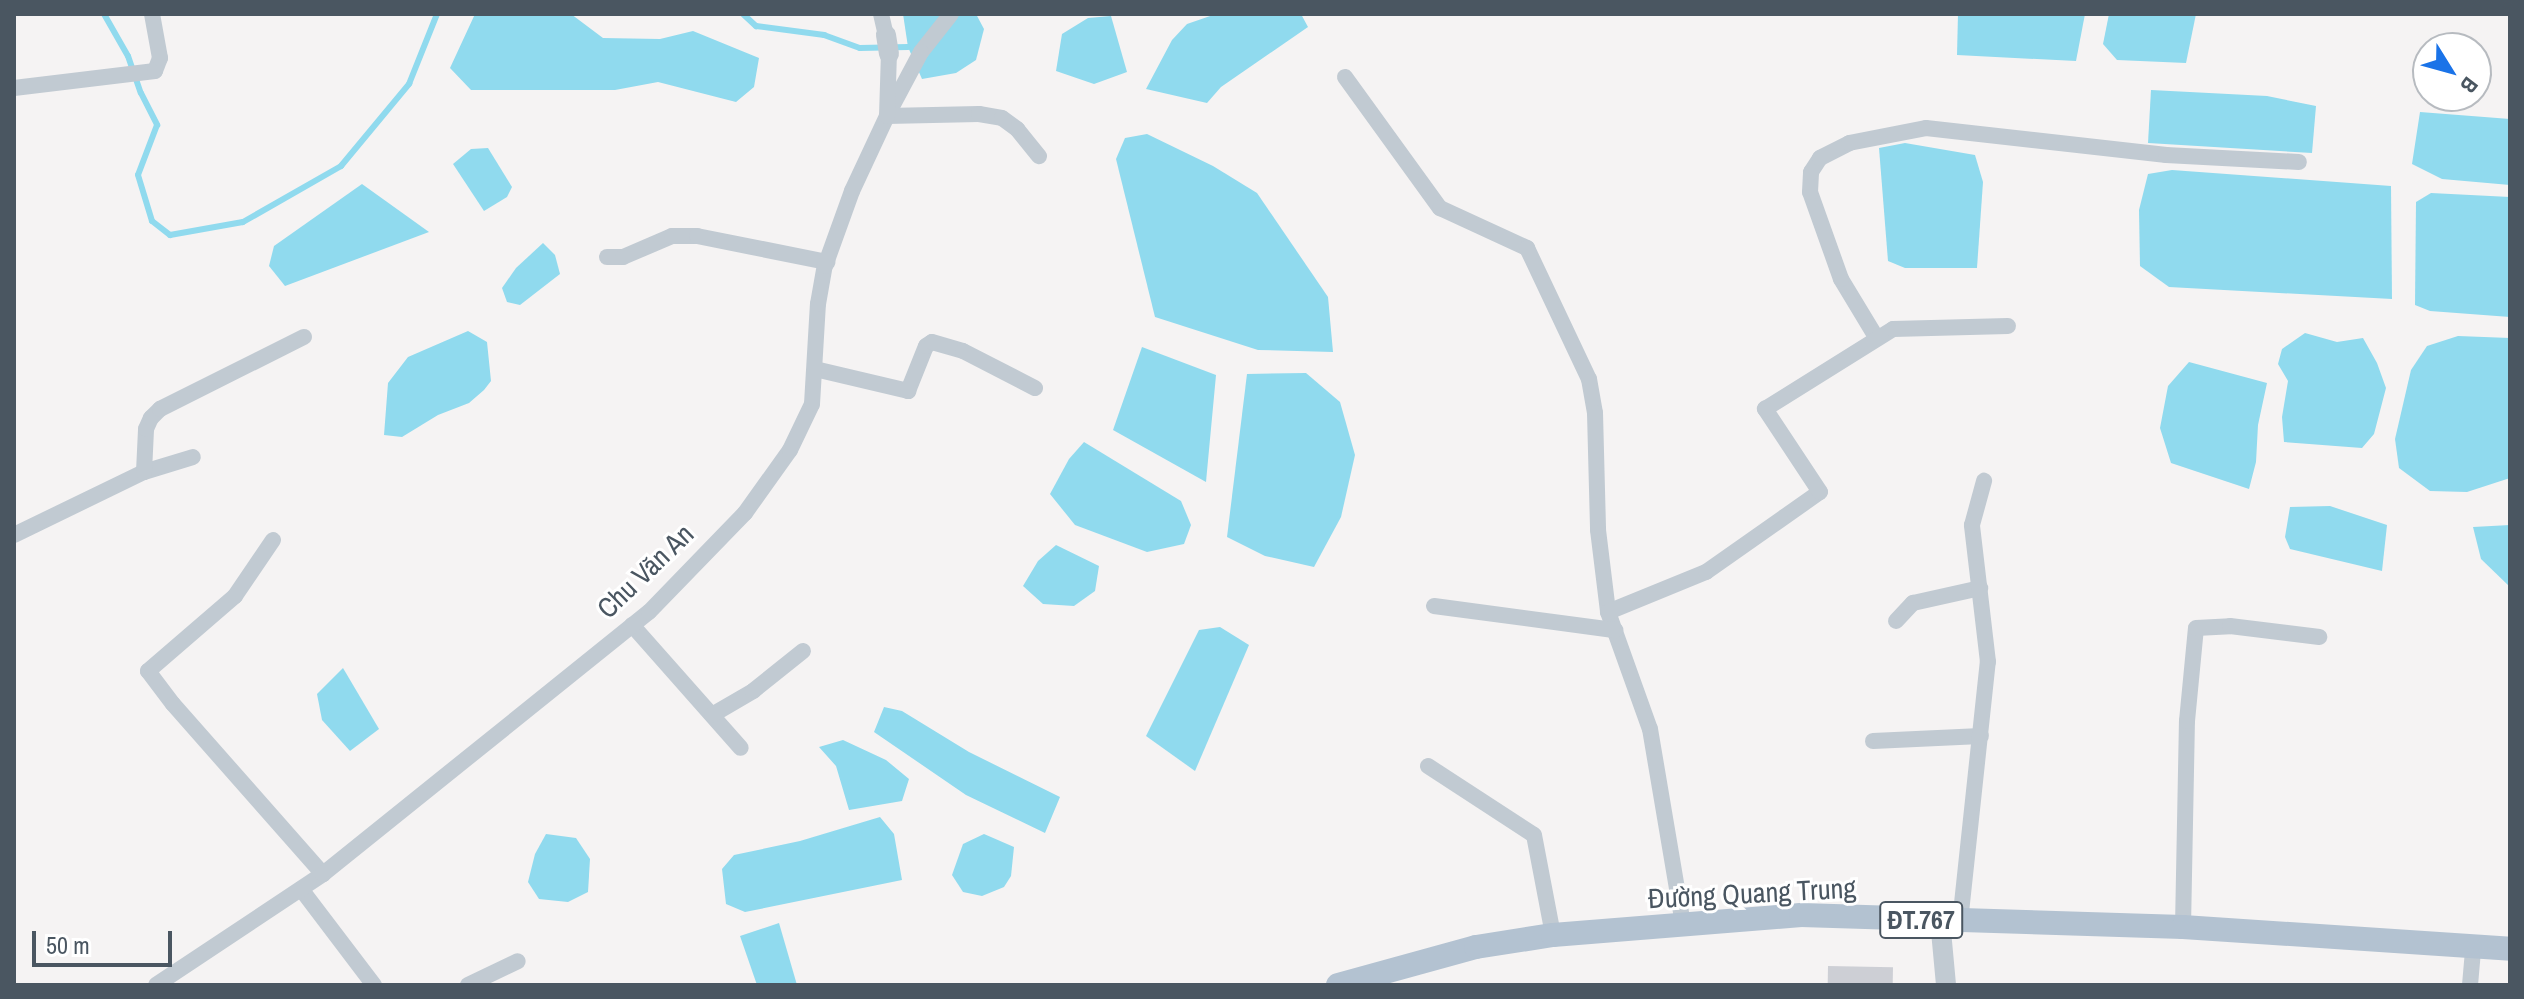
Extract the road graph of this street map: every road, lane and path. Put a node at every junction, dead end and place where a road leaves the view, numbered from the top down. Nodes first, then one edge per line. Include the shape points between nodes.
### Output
1 (152, 14) edge
2 (881, 14) edge
3 (951, 14) edge
4 (1345, 77) dead end
5 (14, 88) edge
6 (887, 116) junction
7 (1039, 156) dead end
8 (2299, 162) dead end
9 (607, 257) dead end
10 (827, 262) junction
11 (2008, 326) dead end
12 (304, 337) dead end
13 (1876, 337) junction
14 (815, 369) junction
15 (1035, 388) dead end
16 (193, 457) dead end
17 (144, 472) junction
18 (1984, 481) dead end
19 (14, 535) edge
20 (273, 540) dead end
21 (1980, 588) junction
22 (1434, 606) dead end
23 (1608, 612) junction
24 (1896, 621) dead end
25 (632, 625) junction
26 (1615, 630) junction
27 (2319, 637) dead end
28 (803, 651) dead end
29 (712, 715) junction
30 (1981, 736) junction
31 (1873, 741) dead end
32 (741, 748) dead end
33 (1428, 766) dead end
34 (323, 874) junction
35 (301, 889) junction
36 (1950, 921) junction
37 (1683, 924) junction
38 (2183, 927) junction
39 (1553, 935) junction
40 (2473, 947) junction
41 (2510, 949) edge
42 (518, 961) dead end
43 (156, 985) edge
44 (374, 985) edge
45 (468, 985) edge
46 (1338, 985) edge
47 (1946, 985) edge
48 (2470, 985) edge

1 - 5 street via 160,65 155,71
2 - 6 street, Chu Văn An via 887,44
3 - 6 street via 921,52
4 - 23 street via 1440,208 1518,242 1532,255 1589,379
6 - 7 street via 1002,118
6 - 10 street, Chu Văn An
8 - 13 street via 2166,155 1926,128 1849,143 1820,158 1811,172 1810,192 1841,279
9 - 10 street via 623,257 672,236 697,236
10 - 14 street, Chu Văn An via 818,304
11 - 13 street via 1908,326
12 - 17 street via 160,409 146,429
13 - 23 street via 1765,409 1820,492 1706,572
14 - 15 street via 908,391 932,342 963,351
14 - 25 street, Chu Văn An via 812,404 790,450 745,513
16 - 17 street
17 - 19 street
18 - 21 street via 1972,525
20 - 34 street via 235,596 148,671
21 - 24 street via 1913,603
21 - 30 street via 1988,662
22 - 26 street
23 - 26 street
25 - 29 street
25 - 34 street, Chu Văn An
26 - 37 street via 1650,729
27 - 38 street via 2230,626 2196,628 2187,721
28 - 29 street
29 - 32 street
30 - 31 street
30 - 36 street
33 - 39 street via 1534,835
34 - 35 street, Chu Văn An
35 - 43 street, Chu Văn An
35 - 44 street
36 - 37 main road, Đường Quang Trung / ĐT.767 via 1801,915
36 - 38 main road, Đường Quang Trung / ĐT.767
36 - 47 street
37 - 39 main road, Đường Quang Trung / ĐT.767
38 - 40 main road, Đường Quang Trung / ĐT.767
39 - 46 main road, Đường Quang Trung / ĐT.767 via 1476,947
40 - 41 main road, Đường Quang Trung / ĐT.767
40 - 48 street
42 - 45 street

